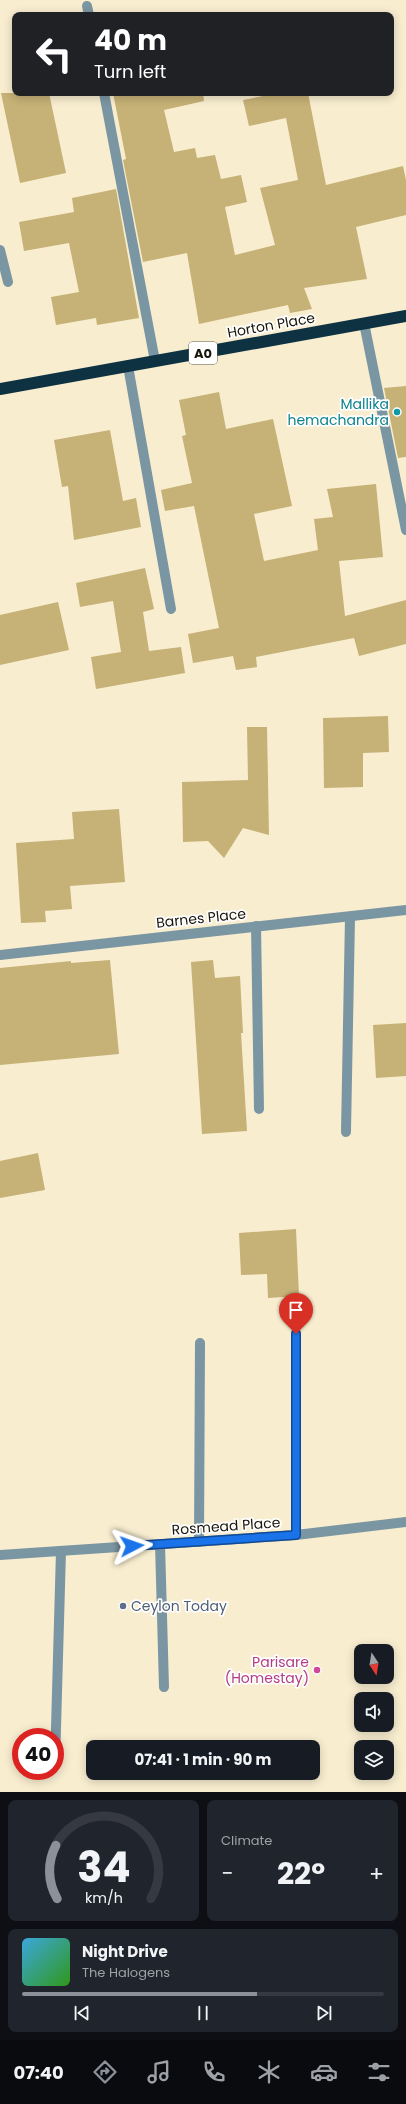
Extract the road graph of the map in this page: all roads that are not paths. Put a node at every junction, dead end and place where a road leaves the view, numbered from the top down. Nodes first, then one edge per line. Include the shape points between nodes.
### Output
1 (105, 96) edge
2 (0, 250) edge
3 (8, 282) dead end
4 (406, 316) edge
5 (364, 323) junction
6 (155, 361) junction
7 (128, 366) junction
8 (0, 389) edge
9 (406, 530) edge
10 (171, 609) dead end
11 (406, 910) edge
12 (350, 917) junction
13 (256, 926) junction
14 (0, 955) edge
15 (260, 1109) dead end
16 (346, 1132) dead end
17 (296, 1334) dead end
18 (200, 1343) dead end
19 (406, 1522) edge
20 (296, 1535) junction
21 (199, 1542) junction
22 (160, 1544) junction
23 (61, 1551) junction
24 (0, 1555) edge
25 (164, 1687) dead end
26 (56, 1728) edge

1 - 6 street
2 - 3 street
4 - 5 highway, Horton Place / A0
5 - 6 highway, Horton Place / A0
5 - 9 street
6 - 7 highway, Horton Place / A0
7 - 8 highway, Horton Place / A0
7 - 10 street
11 - 12 street, Barnes Place
12 - 13 street, Barnes Place
12 - 16 street
13 - 14 street, Barnes Place
13 - 15 street
17 - 20 street
18 - 21 street
19 - 20 street, Rosmead Place
20 - 21 street, Rosmead Place
21 - 22 street, Rosmead Place
22 - 23 street, Rosmead Place
22 - 25 street
23 - 24 street, Rosmead Place
23 - 26 street

